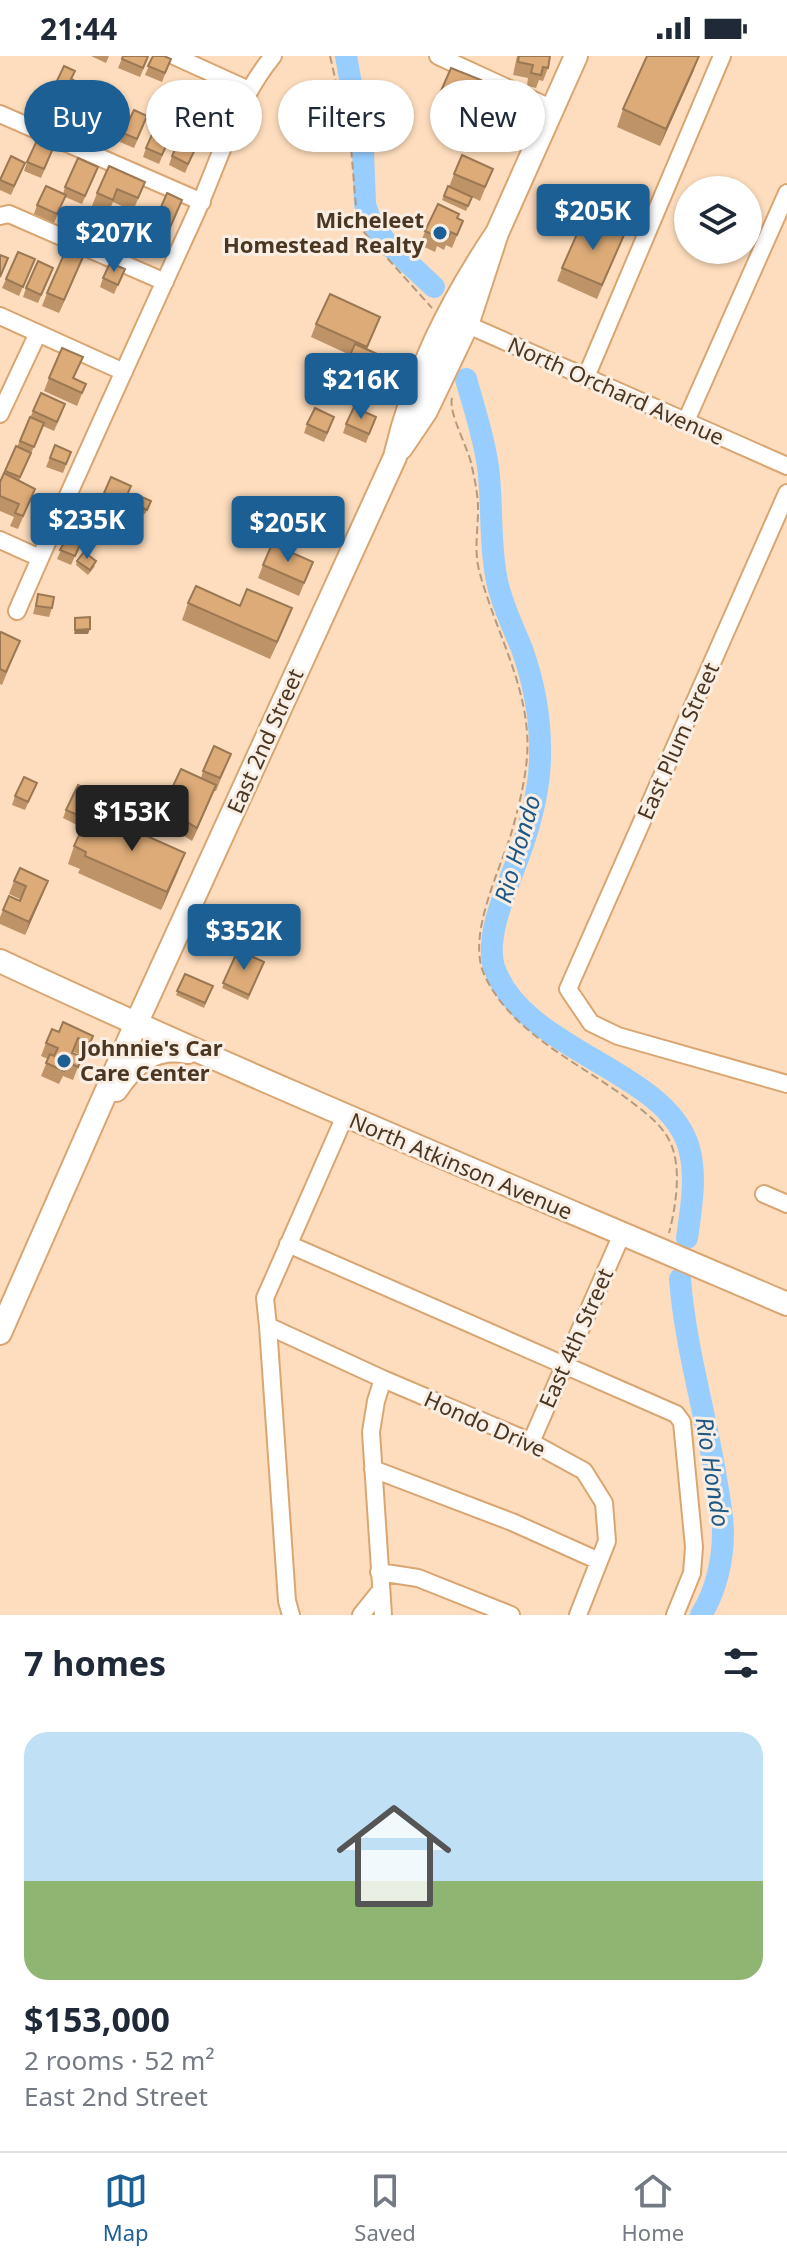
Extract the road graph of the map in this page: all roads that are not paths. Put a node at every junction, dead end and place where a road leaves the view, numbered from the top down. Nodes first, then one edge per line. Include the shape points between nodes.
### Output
1 (174, 56) edge
2 (273, 56) edge
3 (438, 56) edge
4 (576, 56) edge
5 (722, 56) edge
6 (227, 80) edge
7 (256, 80) edge
8 (553, 109) junction
9 (0, 114) edge
10 (221, 152) edge
11 (787, 193) edge
12 (202, 202) junction
13 (0, 216) edge
14 (497, 233) junction
15 (165, 282) junction
16 (0, 316) edge
17 (443, 323) junction
18 (467, 325) junction
19 (38, 333) junction
20 (124, 372) junction
21 (586, 377) junction
22 (0, 414) edge
23 (686, 421) junction
24 (395, 457) junction
25 (787, 466) edge
26 (787, 493) edge
27 (0, 540) edge
28 (40, 558) junction
29 (17, 611) dead end
30 (0, 961) edge
31 (136, 1024) junction
32 (215, 1059) junction
33 (787, 1084) edge
34 (345, 1116) junction
35 (92, 1124) junction
36 (764, 1194) dead end
37 (787, 1204) edge
38 (622, 1234) junction
39 (288, 1244) junction
40 (787, 1304) edge
41 (268, 1326) junction
42 (0, 1333) edge
43 (565, 1363) junction
44 (383, 1379) junction
45 (531, 1442) junction
46 (373, 1469) junction
47 (599, 1561) junction
48 (379, 1572) junction
49 (381, 1590) junction
50 (291, 1615) edge
51 (361, 1615) edge
52 (383, 1615) edge
53 (511, 1615) edge
54 (578, 1615) edge
55 (675, 1615) edge

1 - 6 street
2 - 7 street
3 - 8 street
4 - 8 main road, East 2nd Street
5 - 21 street
8 - 14 main road, East 2nd Street
9 - 12 street
10 - 12 street
11 - 23 street
12 - 15 street
13 - 15 street via 9,214
14 - 17 main road, East 2nd Street
14 - 18 main road, East 2nd Street
15 - 20 street
16 - 19 street
17 - 18 street, North Orchard Avenue
17 - 24 main road, East 2nd Street via 409,402
18 - 21 street, North Orchard Avenue
18 - 24 main road, East 2nd Street via 426,411
19 - 20 street
19 - 22 street
20 - 28 street
21 - 23 street, North Orchard Avenue
23 - 25 street, North Orchard Avenue
24 - 31 main road, East 2nd Street
26 - 33 street, East Plum Street via 568,989 591,1023 618,1036
27 - 28 street
28 - 29 street
30 - 31 main road, North Atkinson Avenue
31 - 32 main road, North Atkinson Avenue
31 - 35 main road, East 2nd Street
32 - 34 main road, North Atkinson Avenue
32 - 35 main road via 175,1049 145,1057
34 - 38 main road, North Atkinson Avenue
34 - 39 street
35 - 42 main road, East 2nd Street
36 - 37 street
38 - 40 main road, North Atkinson Avenue
38 - 43 street, East 4th Street
39 - 41 street via 265,1298
39 - 43 street
41 - 44 street, Hondo Drive
41 - 50 street
43 - 45 street, East 4th Street
43 - 55 street via 676,1414 682,1422 694,1547 692,1573
44 - 45 street, Hondo Drive
44 - 46 street via 371,1432
45 - 47 street, Hondo Drive via 584,1471 604,1503 607,1541
46 - 47 street
46 - 48 street
47 - 54 street, Hondo Drive
48 - 49 street
48 - 53 street via 418,1578
49 - 51 street
49 - 52 street

